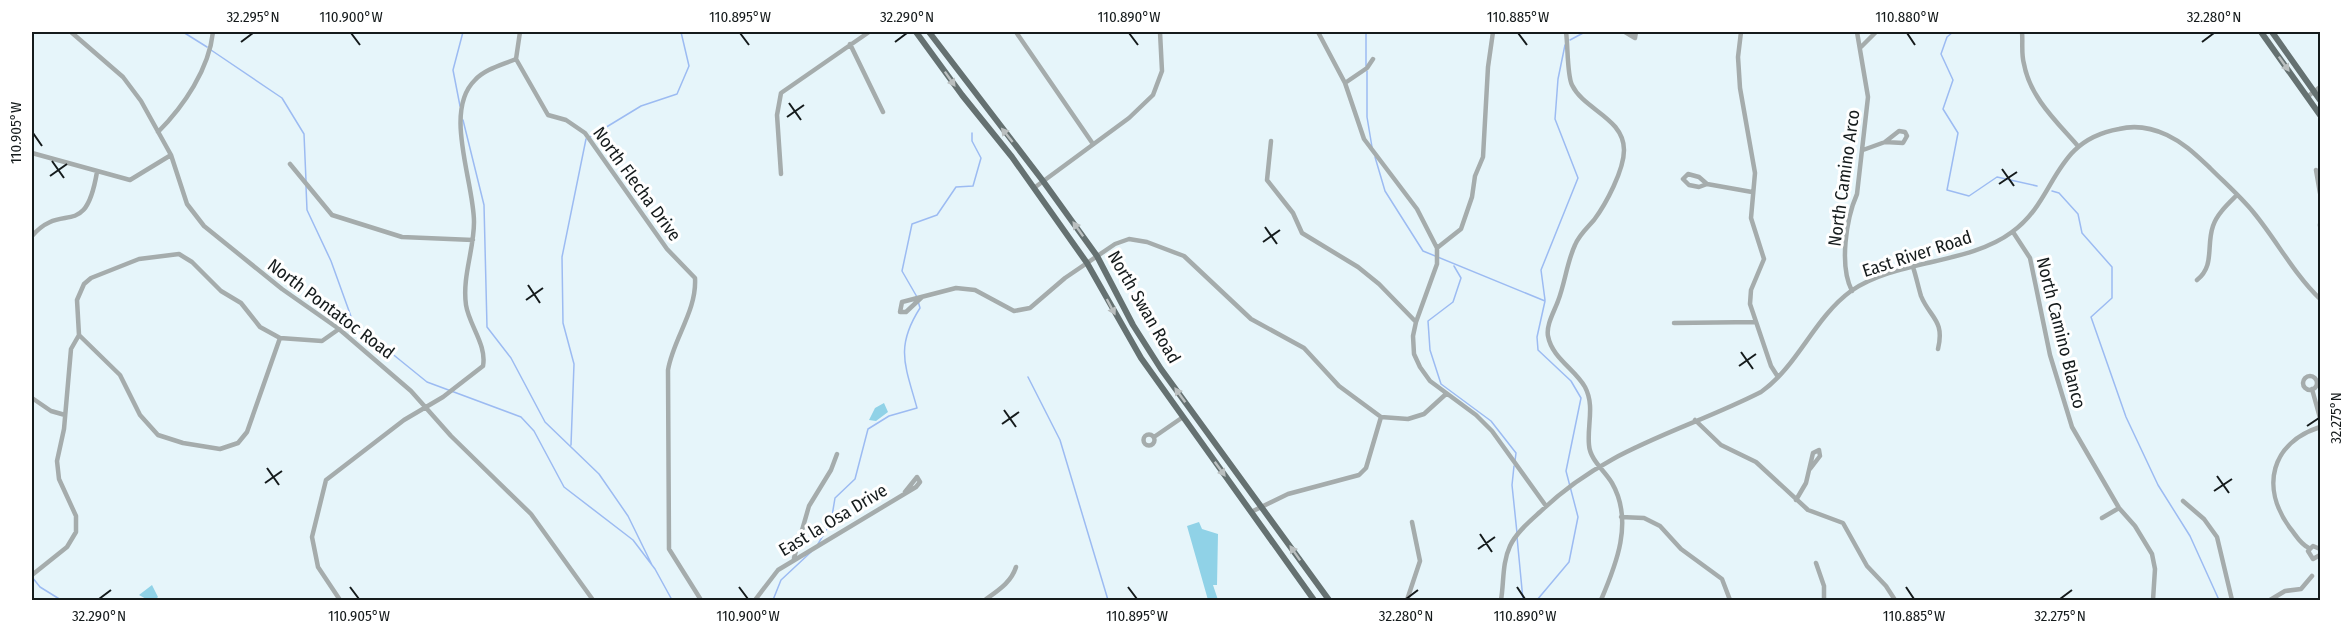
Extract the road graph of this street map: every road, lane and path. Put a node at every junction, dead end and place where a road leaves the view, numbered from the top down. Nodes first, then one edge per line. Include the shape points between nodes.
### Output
1 (71, 32) edge
2 (213, 32) edge
3 (520, 32) edge
4 (869, 32) edge
5 (916, 32) edge
6 (929, 32) edge
7 (1016, 32) edge
8 (1160, 32) edge
9 (1318, 32) edge
10 (1493, 32) edge
11 (1566, 32) edge
12 (1625, 32) edge
13 (1636, 32) edge
14 (1741, 32) edge
15 (1857, 32) edge
16 (1876, 32) edge
17 (2022, 32) edge
18 (2261, 32) edge
19 (2272, 32) edge
20 (850, 44) junction
21 (1860, 47) junction
22 (1373, 59) dead end
23 (516, 60) junction
24 (1345, 83) junction
25 (2318, 89) edge
26 (2307, 96) junction
27 (2320, 100) edge
28 (883, 112) dead end
29 (2320, 115) edge
30 (158, 132) junction
31 (1271, 141) dead end
32 (1885, 142) dead end
33 (1093, 144) junction
34 (2077, 146) junction
35 (1863, 150) junction
36 (32, 153) edge
37 (171, 155) junction
38 (290, 164) dead end
39 (2316, 170) dead end
40 (97, 172) junction
41 (781, 174) dead end
42 (1043, 181) junction
43 (1707, 184) junction
44 (1034, 188) junction
45 (1752, 192) junction
46 (2320, 194) edge
47 (2237, 195) junction
48 (2013, 232) junction
49 (32, 236) edge
50 (473, 240) junction
51 (1437, 248) junction
52 (1097, 256) junction
53 (1087, 263) junction
54 (1913, 267) junction
55 (2197, 280) dead end
56 (1852, 291) junction
57 (922, 297) junction
58 (2320, 299) edge
59 (1416, 321) junction
60 (1756, 322) junction
61 (1674, 323) dead end
62 (339, 329) junction
63 (79, 335) junction
64 (280, 338) junction
65 (1938, 349) dead end
66 (1778, 377) junction
67 (2312, 389) dead end
68 (1446, 394) junction
69 (32, 398) edge
70 (425, 406) junction
71 (65, 415) junction
72 (1183, 417) junction
73 (1381, 417) junction
74 (2320, 418) edge
75 (1695, 420) junction
76 (2320, 427) edge
77 (1154, 437) dead end
78 (837, 454) dead end
79 (1599, 465) junction
80 (1810, 469) dead end
81 (905, 492) dead end
82 (1796, 500) junction
83 (2183, 501) dead end
84 (1261, 506) junction
85 (1546, 506) junction
86 (2119, 508) junction
87 (1251, 512) junction
88 (1621, 517) junction
89 (2102, 518) dead end
90 (1412, 522) dead end
91 (2309, 548) junction
92 (2320, 549) edge
93 (2320, 555) edge
94 (794, 558) junction
95 (1816, 563) dead end
96 (1016, 567) dead end
97 (32, 575) edge
98 (2312, 576) dead end
99 (1601, 599) edge
100 (340, 600) edge
101 (593, 600) edge
102 (701, 600) edge
103 (755, 600) edge
104 (985, 600) edge
105 (1314, 600) edge
106 (1329, 600) edge
107 (1407, 600) edge
108 (1501, 600) edge
109 (1609, 600) edge
110 (1730, 600) edge
111 (1824, 600) edge
112 (1895, 600) edge
113 (2153, 600) edge
114 (2232, 600) edge
115 (2270, 600) edge

1 - 30 street, North Pontatoc Road via 123,77
2 - 30 street via 198,77 173,118
3 - 23 street
4 - 20 street
5 -> 44 main road, North Swan Road
42 -> 6 main road, North Swan Road
7 - 33 street
8 - 33 street via 1162,71 1153,95 1130,118
9 - 24 street
10 - 51 street via 1483,157 1461,229
11 - 79 street via 1570,82 1578,96 1615,126 1624,151 1606,203 1575,245 1548,336 1588,395 1589,445
12 - 13 street via 1635,38
14 - 45 street via 1738,57 1755,173
15 - 21 street, North Camino Arco
16 - 21 street
17 - 34 street via 2024,64 2033,88 2042,105
18 -> 26 main road
19 - 25 main road
20 - 28 street
20 - 41 street via 781,93 777,115
21 - 35 street, North Camino Arco via 1868,97
22 - 24 street
23 - 50 street via 485,72 474,81 460,107 473,206
23 - 102 street, North Flecha Drive via 543,109 585,133 668,249 695,278 687,319 668,370 669,549
24 - 51 street via 1364,139 1417,208
25 - 26 street
25 - 27 main road
26 - 29 main road
30 - 37 street, North Pontatoc Road
31 - 59 street via 1267,180 1293,213 1302,233 1358,267
32 - 35 street
33 - 42 street
34 - 47 street, East River Road via 2126,127 2158,131 2187,146
34 - 48 street, East River Road via 2036,207
35 - 56 street, North Camino Arco via 1846,235 1847,278
36 - 40 street
37 - 40 street via 130,180
37 - 62 street, North Pontatoc Road via 187,204 204,226
38 - 50 street via 332,215 402,237
39 - 46 street
40 - 49 street via 92,195 82,213 44,224
42 - 44 street
52 -> 42 main road, North Swan Road
43 - 43 street via 1688,174 1683,179 1689,185
43 - 45 street
44 - 53 main road, North Swan Road
45 - 60 street via 1751,218 1764,259 1751,290 1750,304
47 - 55 street via 2214,223 2209,264
47 - 58 street, East River Road
48 - 54 street, East River Road via 1988,245
48 - 86 street, North Camino Blanco via 2030,258 2050,356 2067,414
50 - 70 street via 465,292 467,309 485,356 483,366
51 - 59 street via 1433,278
52 - 53 street
52 - 73 street via 1130,240 1184,256 1251,319 1304,348 1339,386
84 -> 52 main road, North Swan Road via 1161,369
53 - 57 street via 1030,308 1014,311 966,288
53 -> 72 main road, North Swan Road via 1130,341
54 - 56 street, East River Road
54 - 65 street via 1921,296 1940,327
56 - 66 street, East River Road via 1823,320
57 - 57 street via 906,312 900,312 902,302
59 - 68 street via 1414,354 1430,381
60 - 61 street
60 - 66 street
62 - 64 street via 322,341
62 - 70 street, North Pontatoc Road
63 - 64 street via 77,300 91,278 139,259 179,255 241,303 260,327
63 - 64 street via 120,375 140,415 158,435 220,449 238,442 247,432
63 - 71 street via 71,349
66 - 75 street, East River Road via 1761,392
67 - 74 street
68 - 73 street via 1424,414 1408,419
68 - 85 street via 1492,431
69 - 71 street
70 - 100 street via 326,480 312,537 318,567
70 - 101 street, North Pontatoc Road via 531,514
71 - 97 street via 57,461 59,479 76,516 76,532 67,548
72 - 77 street
72 -> 87 main road, North Swan Road
73 - 84 street via 1366,468 1359,476 1299,491
75 - 79 street, East River Road
75 - 82 street via 1721,445 1756,462
76 - 91 street via 2303,433 2289,445 2277,462 2273,479 2280,514
78 - 94 street via 809,506
79 - 85 street, East River Road
79 - 88 street via 1614,486
80 - 82 street
81 - 94 street, East la Osa Drive
82 - 112 street via 1808,510 1843,523 1868,566
83 - 114 street via 2217,537
84 - 87 street
106 -> 84 main road, North Swan Road
85 - 108 street, East River Road via 1510,545
86 - 89 street
86 - 113 street, North Camino Blanco via 2152,554
87 - 105 main road, North Swan Road
88 - 99 street via 1620,549
88 - 110 street via 1644,518 1660,526 1681,549 1722,579
90 - 107 street via 1420,561
91 - 92 street via 2316,545
91 - 93 street via 2311,558
94 - 103 street, East la Osa Drive via 767,581
95 - 111 street
96 - 104 street via 1013,576
98 - 115 street via 2301,589 2285,591
99 - 109 street

